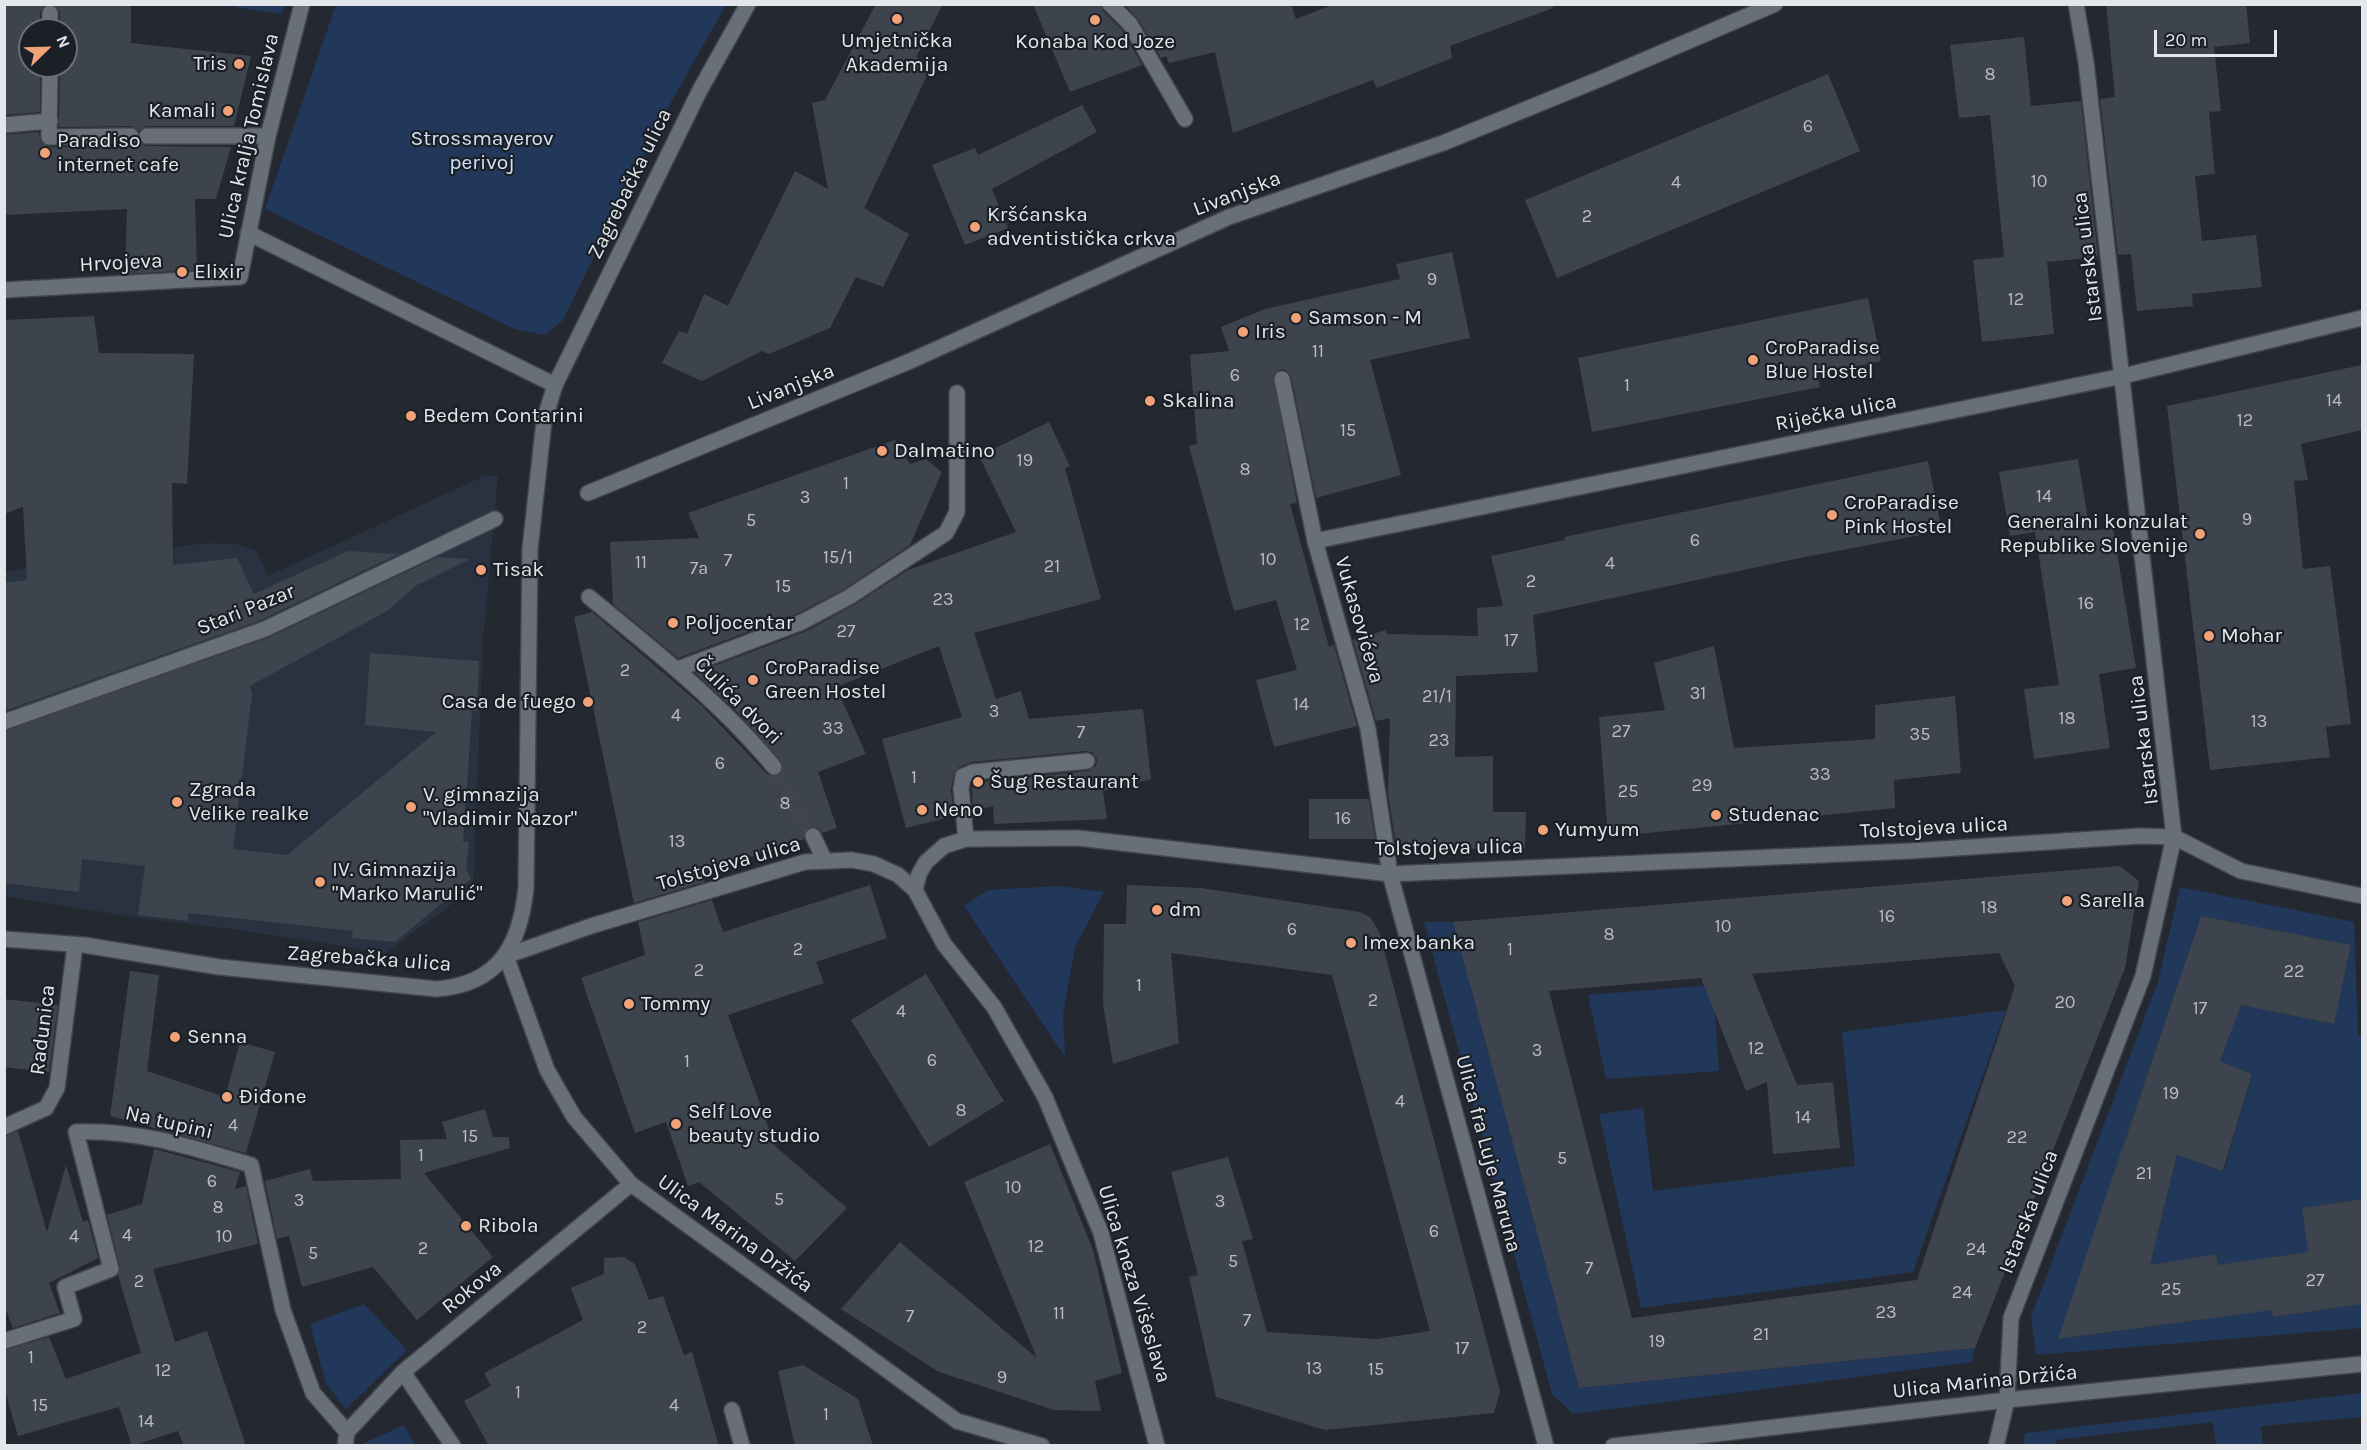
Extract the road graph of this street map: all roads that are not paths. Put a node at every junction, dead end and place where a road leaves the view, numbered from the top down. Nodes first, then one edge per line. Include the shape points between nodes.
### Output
1 (302, 4) edge
2 (748, 4) edge
3 (1110, 4) edge
4 (1775, 4) edge
5 (2076, 4) edge
6 (50, 13) dead end
7 (50, 18) edge
8 (50, 78) edge
9 (1185, 119) dead end
10 (4, 125) edge
11 (50, 129) junction
12 (130, 136) dead end
13 (147, 136) dead end
14 (268, 136) junction
15 (248, 233) junction
16 (240, 277) joint
17 (4, 290) edge
18 (2362, 318) edge
19 (2123, 376) junction
20 (1282, 379) dead end
21 (555, 385) junction
22 (957, 393) dead end
23 (588, 493) dead end
24 (495, 519) dead end
25 (1315, 541) junction
26 (589, 597) dead end
27 (678, 669) junction
28 (4, 722) edge
29 (1087, 761) dead end
30 (774, 767) tunnel mouth
31 (813, 836) tunnel mouth
32 (2174, 837) junction
33 (966, 839) junction
34 (824, 860) junction
35 (1390, 874) junction
36 (915, 891) junction
37 (2362, 896) edge
38 (4, 939) edge
39 (75, 945) junction
40 (506, 956) junction
41 (4, 1127) edge
42 (251, 1166) joint
43 (631, 1184) junction
44 (4, 1341) edge
45 (2362, 1364) edge
46 (403, 1372) junction
47 (2007, 1400) junction
48 (732, 1410) dead end
49 (346, 1439) edge
50 (453, 1446) edge
51 (742, 1446) edge
52 (1042, 1446) edge
53 (1157, 1446) edge
54 (1546, 1446) edge
55 (1612, 1446) edge
56 (1996, 1446) edge

1 - 14 street, Ulica kralja Tomislava
2 - 21 street, Zagrebačka ulica via 700,90
3 - 9 street via 1130,24
4 - 23 street, Livanjska via 1443,143 1229,217 908,362
5 - 19 street, Istarska ulica
6 - 7 street
8 - 11 street
10 - 11 street
11 - 12 street
13 - 14 street
14 - 15 street, Ulica kralja Tomislava
15 - 16 street, Ulica kralja Tomislava
15 - 21 street
16 - 17 street, Hrvojeva
18 - 19 street, Riječka ulica
19 - 25 street, Riječka ulica
19 - 32 street, Istarska ulica
20 - 25 street, Vukasovićeva
21 - 40 street, Zagrebačka ulica via 544,421 530,549 526,888 523,914
22 - 27 street via 957,512 946,533 849,597 802,622
24 - 28 street, Stari Pazar via 265,629
25 - 35 street, Vukasovićeva via 1368,729
26 - 27 street, Čulića dvori
27 - 30 street, Čulića dvori
29 - 33 street via 973,772 963,777
31 - 34 street
32 - 35 street, Tolstojeva ulica
32 - 37 street, Tolstojeva ulica via 2241,871
32 - 47 street, Istarska ulica via 2143,976 2011,1318
33 - 35 street, Tolstojeva ulica via 1078,837
33 - 36 street, Tolstojeva ulica via 944,846 926,862
34 - 36 street, Tolstojeva ulica via 874,864 898,875
34 - 40 street, Tolstojeva ulica via 805,862 591,926
35 - 54 street, Ulica fra Luje Maruna
36 - 53 street, Ulica kneza Višeslava via 944,944 994,1007 1022,1053 1062,1136 1101,1233
38 - 39 street, Zagrebačka ulica
39 - 40 street, Zagrebačka ulica via 219,967 437,989 475,981
39 - 41 street, Radunica via 57,1088 46,1108
40 - 43 street, Ulica Marina Držića via 547,1070 574,1117
42 - 44 street, Na tupini via 178,1143 105,1131 76,1132 111,1269 65,1287 75,1319
42 - 49 street, Rokova via 283,1310 313,1393
43 - 46 street, Rokova
43 - 52 street, Ulica Marina Držića via 957,1421
45 - 47 street, Ulica Marina Držića
46 - 49 street, Rokova
46 - 50 street
47 - 55 street, Ulica Marina Držića
47 - 56 street, Istarska ulica
48 - 51 street

